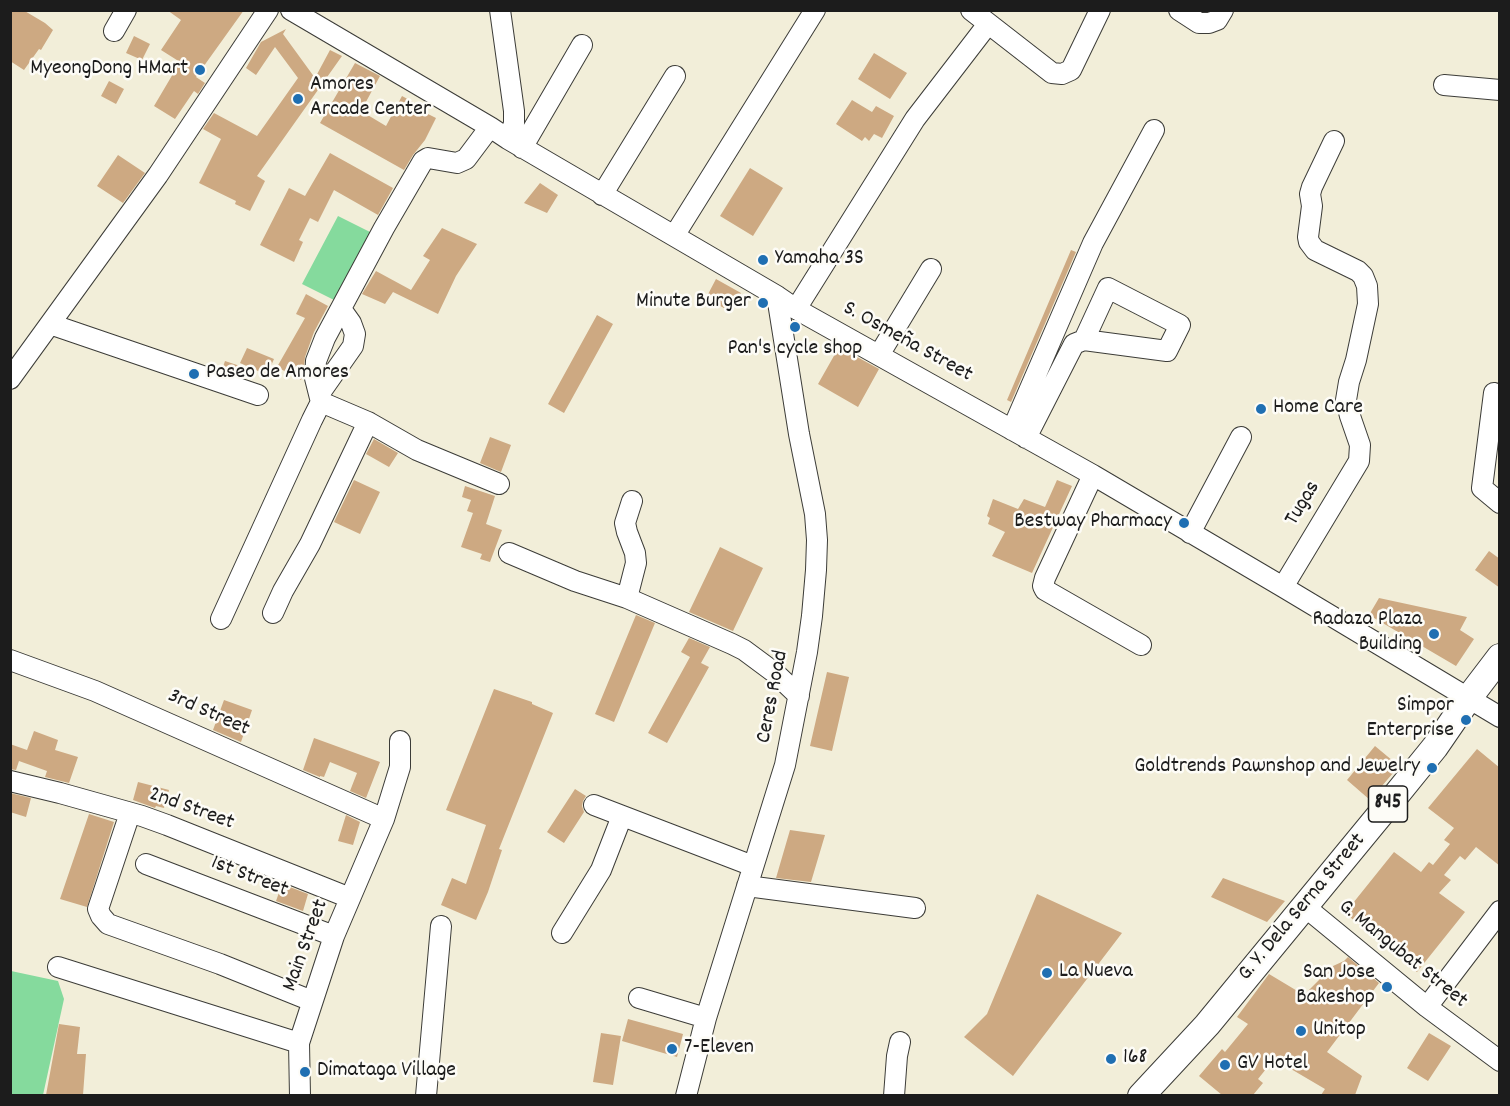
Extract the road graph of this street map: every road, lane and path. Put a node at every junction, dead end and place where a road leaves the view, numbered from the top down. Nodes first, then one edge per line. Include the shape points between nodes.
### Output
1 (126, 10) edge
2 (268, 10) edge
3 (291, 10) edge
4 (500, 10) edge
5 (815, 10) edge
6 (970, 10) edge
7 (1100, 10) edge
8 (1179, 10) edge
9 (1223, 10) edge
10 (988, 24) junction
11 (114, 31) dead end
12 (582, 45) dead end
13 (675, 76) dead end
14 (1444, 85) dead end
15 (1500, 90) edge
16 (490, 127) junction
17 (1154, 130) dead end
18 (1334, 141) dead end
19 (515, 143) junction
20 (602, 195) junction
21 (674, 236) junction
22 (931, 269) dead end
23 (777, 296) junction
24 (341, 309) junction
25 (796, 309) junction
26 (50, 324) junction
27 (1084, 340) junction
28 (879, 355) junction
29 (10, 379) edge
30 (1494, 393) dead end
31 (258, 395) dead end
32 (321, 398) junction
33 (368, 422) junction
34 (1019, 434) junction
35 (1241, 437) dead end
36 (1093, 475) junction
37 (499, 484) dead end
38 (632, 501) dead end
39 (1500, 503) edge
40 (1190, 533) junction
41 (509, 553) dead end
42 (1283, 586) junction
43 (627, 598) junction
44 (273, 613) dead end
45 (221, 619) dead end
46 (1142, 645) dead end
47 (1500, 657) edge
48 (10, 660) edge
49 (799, 696) junction
50 (1468, 699) junction
51 (1500, 717) edge
52 (400, 741) dead end
53 (10, 781) edge
54 (594, 805) dead end
55 (130, 813) junction
56 (622, 816) junction
57 (384, 819) junction
58 (146, 864) dead end
59 (753, 866) junction
60 (747, 886) junction
61 (350, 898) junction
62 (1304, 906) junction
63 (915, 908) dead end
64 (1500, 911) edge
65 (441, 926) dead end
66 (562, 933) dead end
67 (334, 936) junction
68 (58, 967) dead end
69 (639, 998) dead end
70 (312, 1001) junction
71 (1426, 1007) junction
72 (706, 1018) junction
73 (900, 1042) dead end
74 (299, 1043) junction
75 (1500, 1061) edge
76 (300, 1095) edge
77 (426, 1095) edge
78 (686, 1095) edge
79 (894, 1095) edge
80 (1141, 1095) edge

1 - 11 street
2 - 26 street via 158,175
3 - 16 street, S. Osmeña Street
4 - 19 street
5 - 21 street
6 - 10 street
7 - 10 street via 1071,69 1062,74 1052,73
8 - 9 street via 1199,23 1209,23 1217,20
10 - 25 street via 915,119
12 - 19 street
13 - 20 street
14 - 15 street
16 - 19 street, S. Osmeña Street
16 - 24 street via 466,159 457,163 428,158 423,161
17 - 34 street via 1093,243
18 - 42 street, Tugas via 1312,187 1308,237 1315,250 1358,271 1368,286 1368,304 1346,400 1360,445 1359,461
19 - 20 street, S. Osmeña Street
20 - 21 street, S. Osmeña Street
21 - 23 street, S. Osmeña Street
22 - 28 street
23 - 25 street, S. Osmeña Street
23 - 49 street, Ceres Road via 817,540 812,616
24 - 32 street via 316,361 315,378
24 - 32 street via 355,334 353,346
25 - 28 street, S. Osmeña Street
26 - 29 street
26 - 31 street
27 - 27 street via 1167,351 1180,325 1108,288
27 - 34 street via 1074,344
28 - 34 street, S. Osmeña Street
30 - 39 street via 1482,488
32 - 33 street
32 - 45 street
33 - 37 street via 417,450
33 - 44 street
34 - 36 street, S. Osmeña Street
35 - 40 street
36 - 40 street, S. Osmeña Street
36 - 46 street via 1042,586
38 - 43 street via 625,523 636,562
40 - 42 street, S. Osmeña Street
41 - 43 street
42 - 50 street, S. Osmeña Street
43 - 49 street via 744,650
47 - 50 main road, G. Y. Dela Serna Street / 845
48 - 57 street, 3rd Street via 94,691
49 - 59 street, Ceres Road via 785,765
50 - 51 street, S. Osmeña Street
50 - 62 main road, G. Y. Dela Serna Street / 845 via 1435,747
52 - 57 street, Main Street via 400,767
53 - 55 street, 2nd Street
54 - 56 street
55 - 61 street, 2nd Street
55 - 70 street via 98,909 108,924
56 - 59 street
56 - 66 street via 601,870
57 - 61 street, Main Street
58 - 67 street, 1st Street
59 - 60 street, Ceres Road
60 - 63 street
60 - 72 street, Ceres Road
61 - 67 street, Main Street
62 - 71 street, G. Mangubat Street
62 - 80 main road, G. Y. Dela Serna Street / 845 via 1207,1025
64 - 71 street
65 - 77 street
67 - 70 street, Main Street
68 - 74 street
69 - 72 street
70 - 74 street, Main Street
71 - 75 street, G. Mangubat Street
72 - 78 street, Ceres Road
73 - 79 street
74 - 76 street, Main Street

